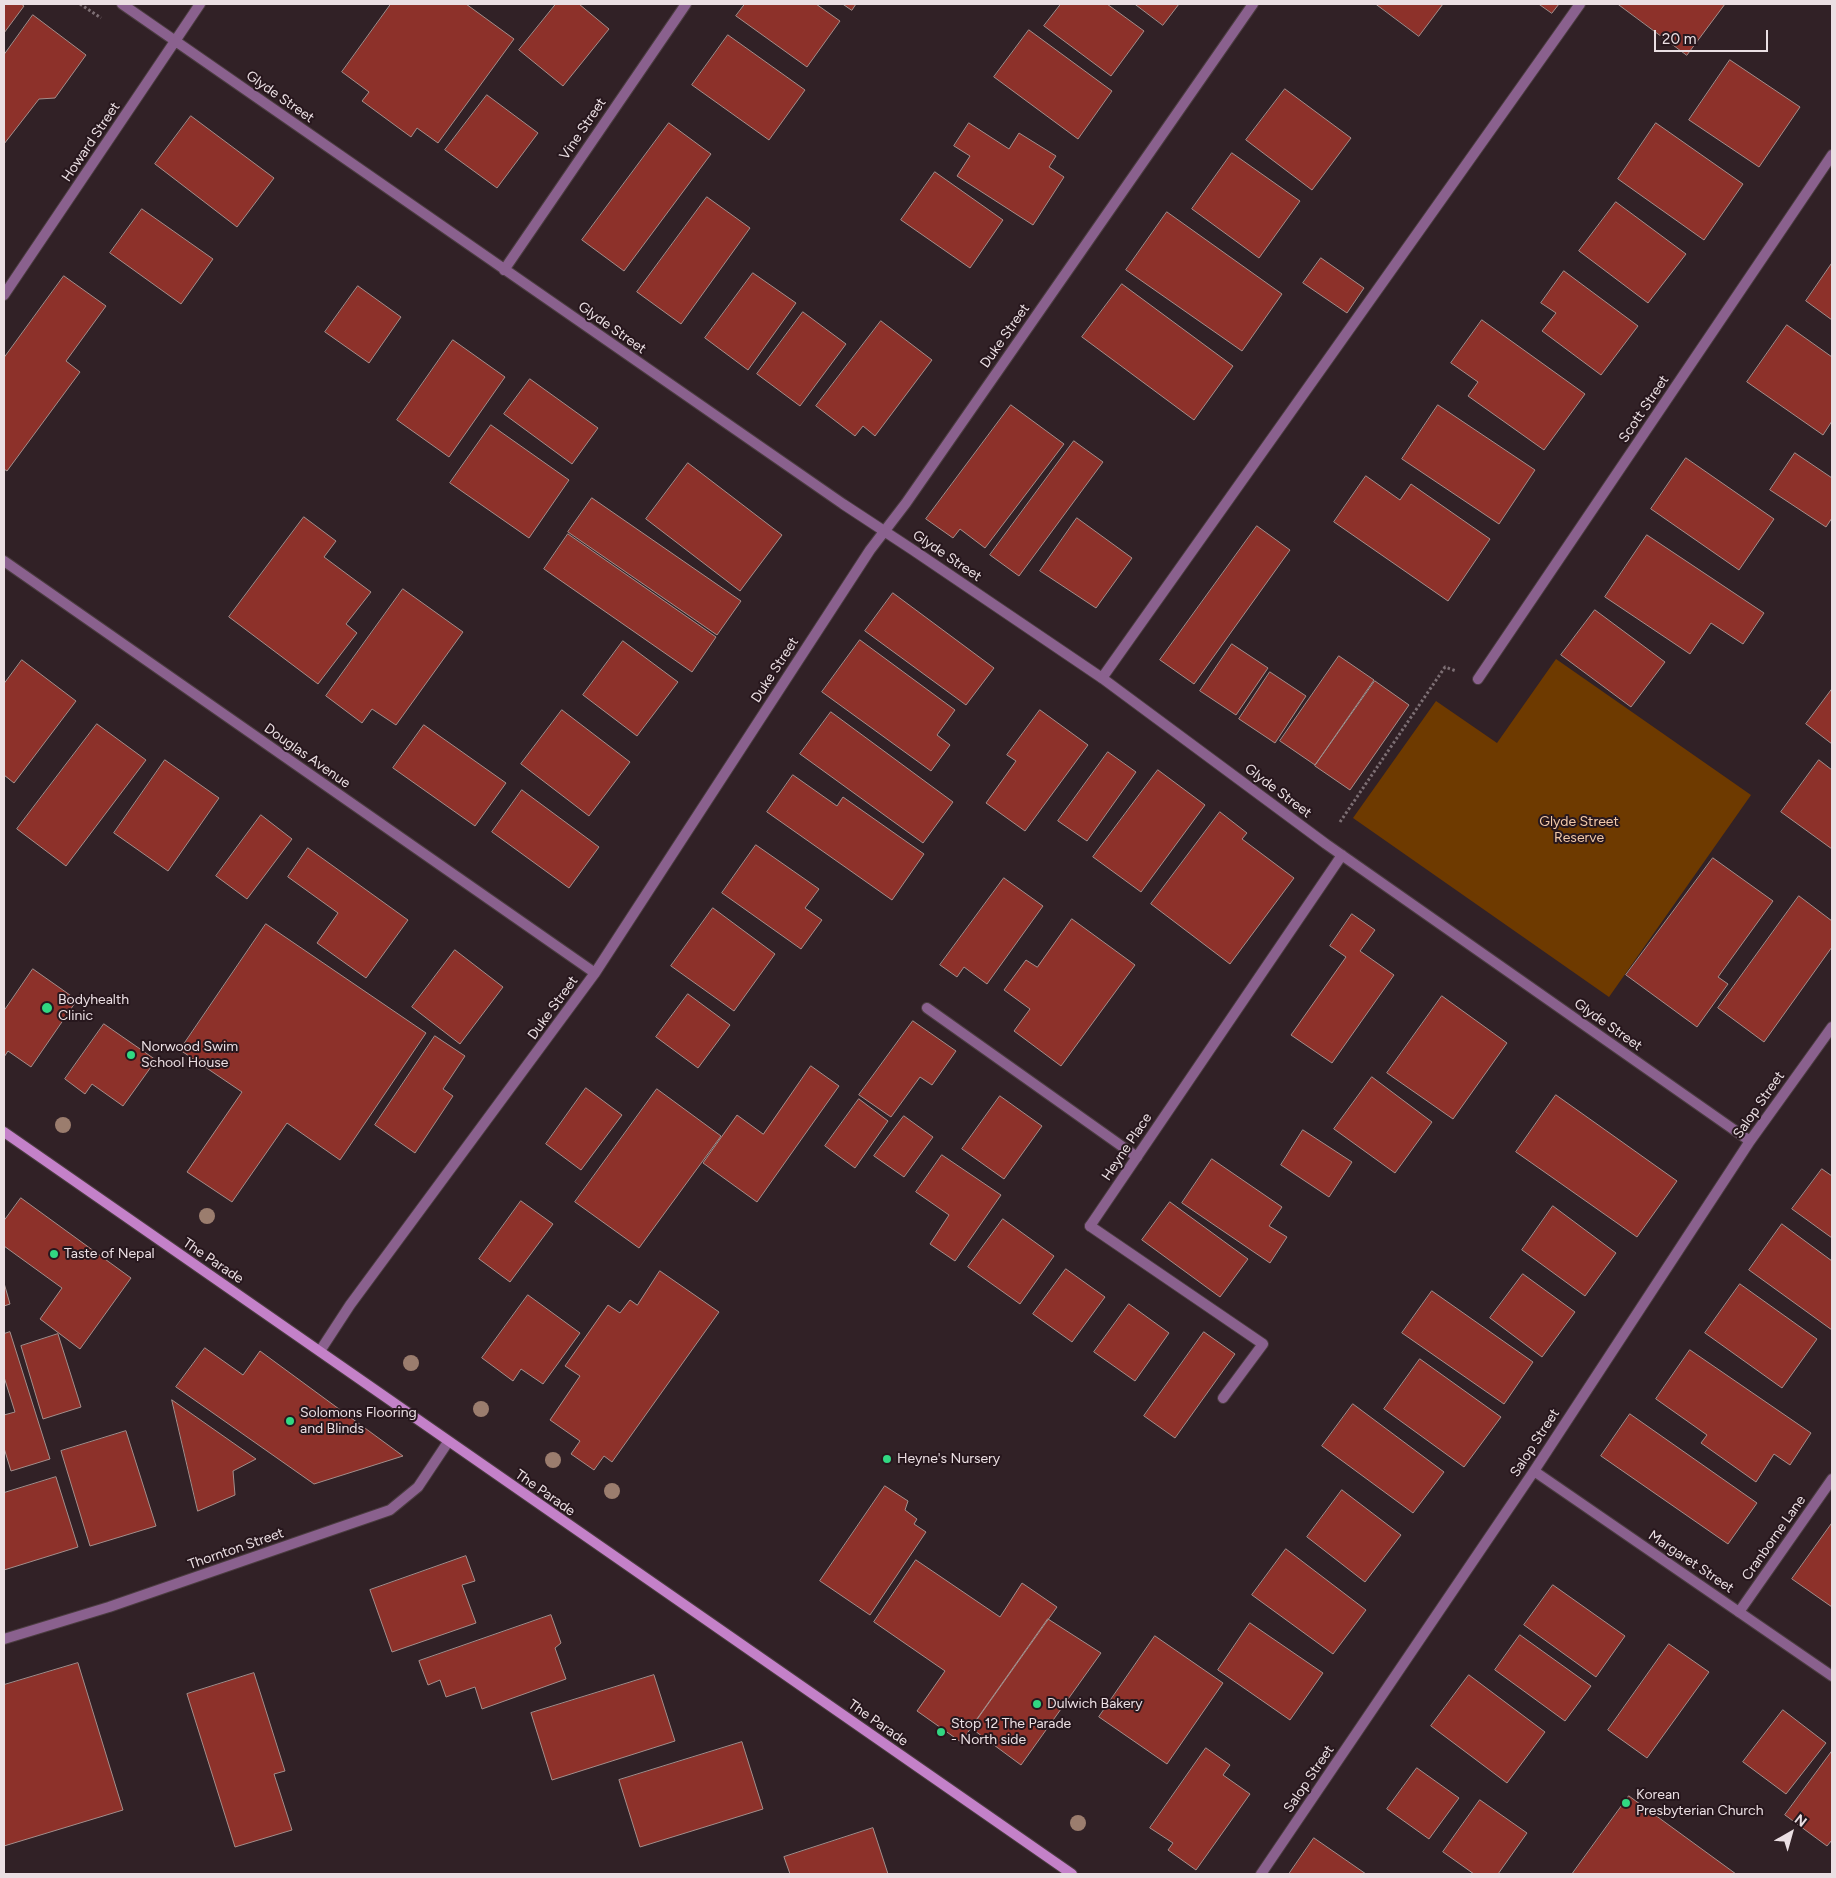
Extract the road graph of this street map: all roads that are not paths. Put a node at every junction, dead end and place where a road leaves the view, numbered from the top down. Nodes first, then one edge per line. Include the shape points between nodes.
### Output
1 (122, 4) edge
2 (200, 4) edge
3 (686, 4) edge
4 (1254, 4) edge
5 (1580, 4) edge
6 (176, 41) junction
7 (1832, 155) edge
8 (504, 270) junction
9 (4, 295) edge
10 (885, 530) junction
11 (4, 561) edge
12 (1102, 678) junction
13 (1478, 678) road end
14 (1342, 855) junction
15 (595, 973) junction
16 (927, 1008) dead end
17 (1832, 1027) edge
18 (4, 1132) edge
19 (1750, 1141) junction
20 (1137, 1157) junction
21 (320, 1352) junction
22 (1223, 1398) dead end
23 (448, 1442) junction
24 (1534, 1471) junction
25 (1832, 1479) edge
26 (1739, 1612) junction
27 (4, 1639) edge
28 (1832, 1676) edge
29 (1072, 1874) edge
30 (1261, 1874) edge

1 - 6 street, Glyde Street
2 - 6 street, Howard Street
3 - 8 street, Vine Street
4 - 10 street, Duke Street
5 - 12 street
6 - 8 street, Glyde Street
6 - 9 street, Howard Street
7 - 13 street, Scott Street
8 - 10 street, Glyde Street
10 - 12 street, Glyde Street
10 - 15 street, Duke Street
11 - 15 street, Douglas Avenue
12 - 14 street, Glyde Street
14 - 19 street, Glyde Street
14 - 20 street, Heyne Place
15 - 21 street, Duke Street via 350,1305
16 - 20 street
17 - 19 street, Salop Street
18 - 21 main road, The Parade
19 - 24 street, Salop Street
20 - 22 street, Heyne Place via 1090,1226 1262,1344
21 - 23 main road, The Parade
23 - 27 street, Thornton Street via 418,1487 390,1510 109,1607
23 - 29 main road, The Parade
24 - 26 street, Margaret Street
24 - 30 street, Salop Street
25 - 26 street, Cranborne Lane
26 - 28 street, Margaret Street

